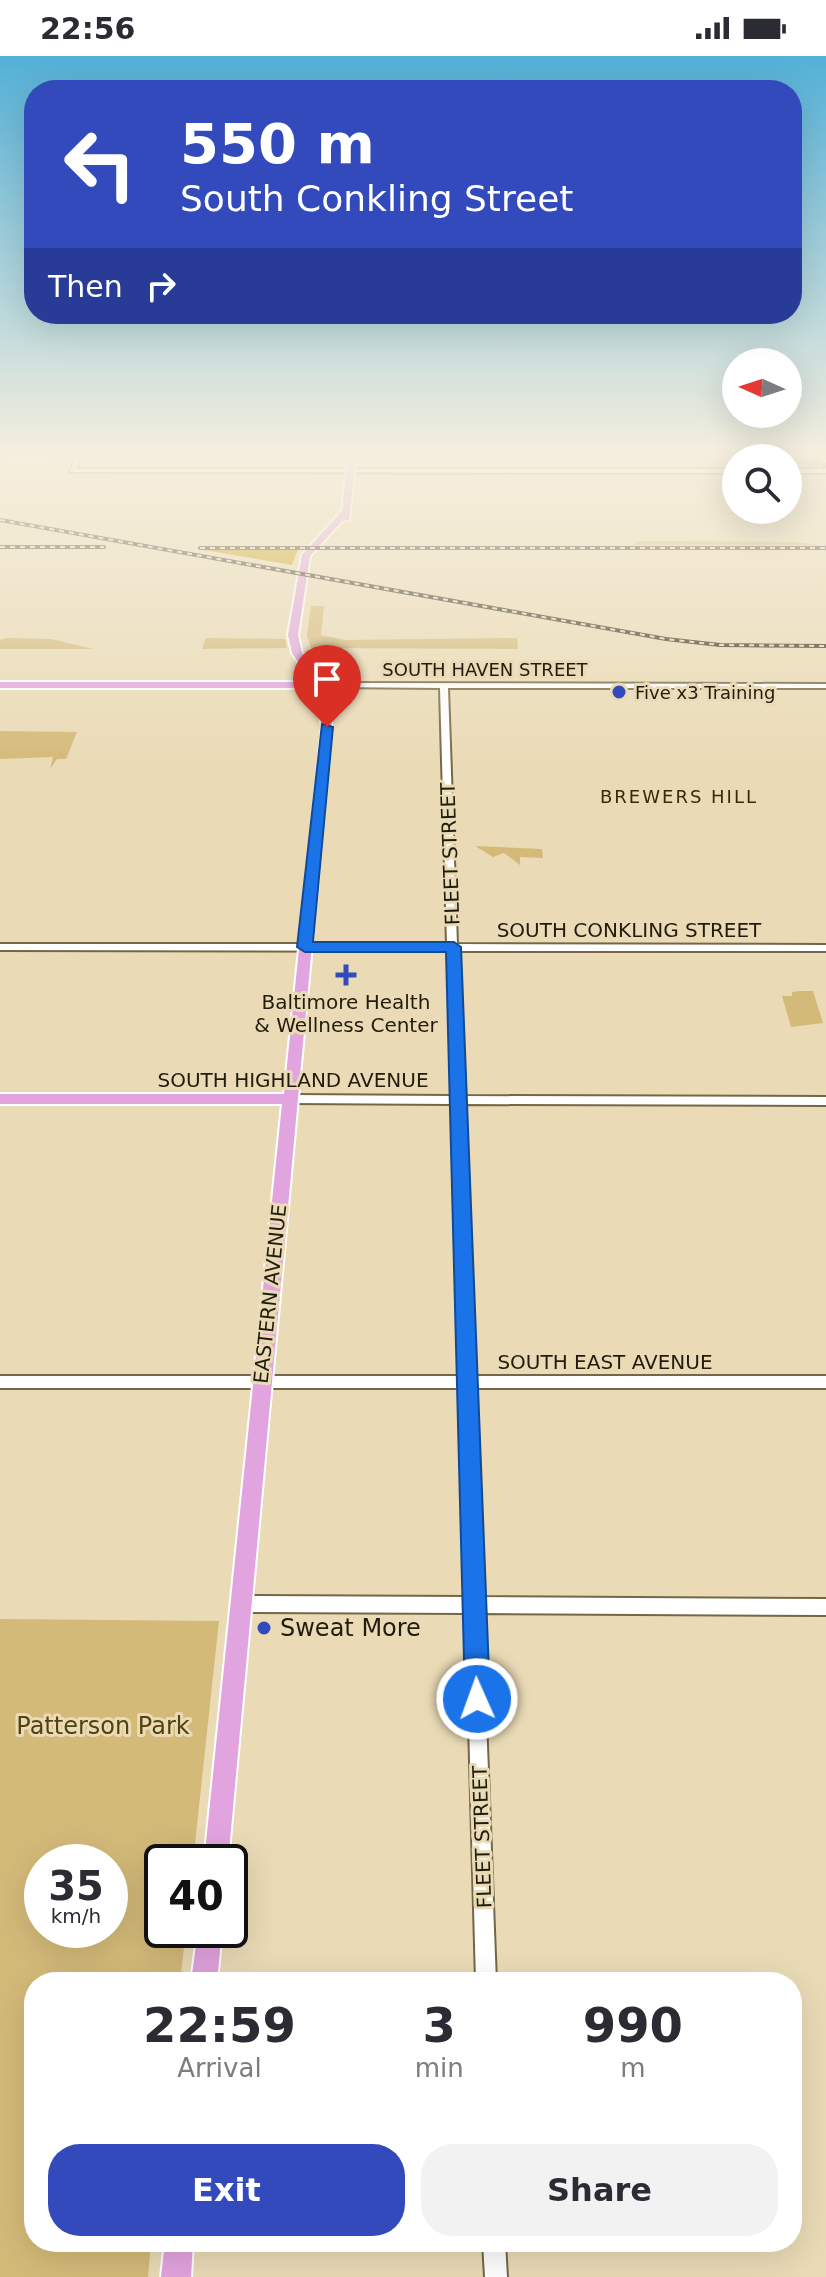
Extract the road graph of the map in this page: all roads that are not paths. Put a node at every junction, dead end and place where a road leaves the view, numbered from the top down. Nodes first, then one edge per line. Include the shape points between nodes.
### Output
1 (305, 560) edge
2 (311, 560) edge
3 (0, 685) edge
4 (324, 685) junction
5 (444, 685) junction
6 (826, 686) edge
7 (0, 947) edge
8 (305, 947) junction
9 (454, 947) junction
10 (826, 948) edge
11 (0, 1099) edge
12 (290, 1099) junction
13 (459, 1100) junction
14 (826, 1101) edge
15 (0, 1382) edge
16 (262, 1382) junction
17 (467, 1382) junction
18 (826, 1382) edge
19 (242, 1604) junction
20 (474, 1605) junction
21 (826, 1607) edge
22 (218, 1844) edge
23 (208, 1948) edge
24 (205, 1972) edge
25 (486, 1972) edge
26 (178, 2252) edge
27 (495, 2252) edge
28 (176, 2277) edge
29 (496, 2277) edge

1 - 4 main road via 293,643
2 - 4 main road via 301,631
3 - 4 main road, SOUTH HAVEN STREET
4 - 5 street, SOUTH HAVEN STREET
4 - 8 main road, EASTERN AVENUE via 332,703
5 - 6 street, SOUTH HAVEN STREET
5 - 9 street, FLEET STREET
7 - 8 street, SOUTH CONKLING STREET
8 - 9 street, SOUTH CONKLING STREET
8 - 12 main road, EASTERN AVENUE
9 - 10 street, SOUTH CONKLING STREET
9 - 13 street, FLEET STREET
11 - 12 main road, SOUTH HIGHLAND AVENUE
12 - 13 street, SOUTH HIGHLAND AVENUE
12 - 16 main road, EASTERN AVENUE
13 - 14 street, SOUTH HIGHLAND AVENUE
13 - 17 street, FLEET STREET
15 - 16 street, SOUTH EAST AVENUE
16 - 17 street, SOUTH EAST AVENUE
16 - 19 main road, EASTERN AVENUE
17 - 18 street, SOUTH EAST AVENUE
17 - 20 street, FLEET STREET
19 - 20 street
19 - 22 main road, EASTERN AVENUE
20 - 21 street
20 - 25 street, FLEET STREET
23 - 24 main road
26 - 28 main road
27 - 29 street

